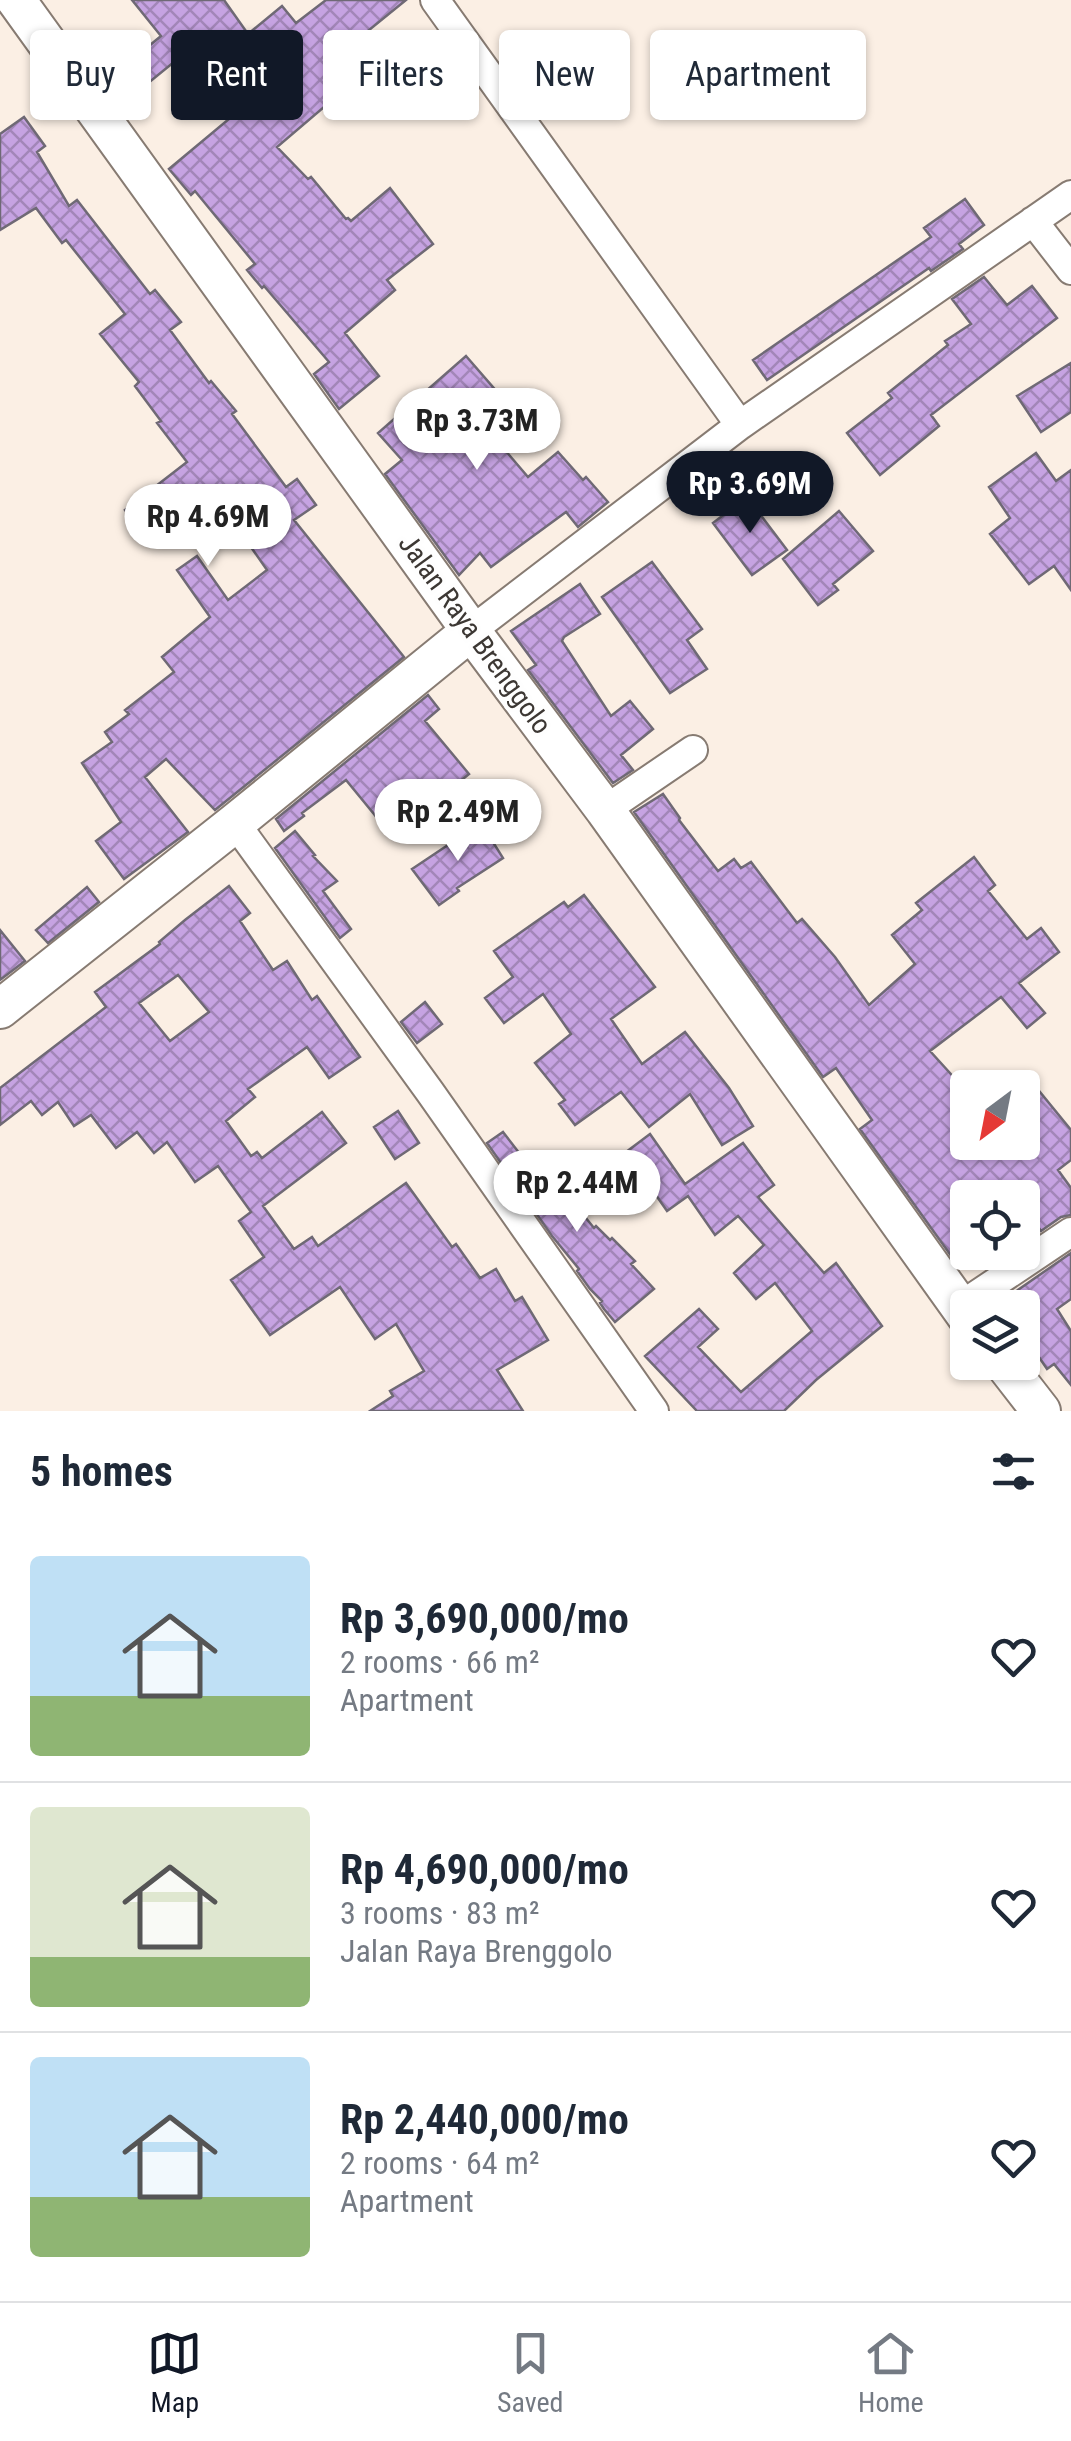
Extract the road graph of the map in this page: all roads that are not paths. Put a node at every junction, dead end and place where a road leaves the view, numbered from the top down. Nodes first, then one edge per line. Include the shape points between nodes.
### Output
1 (16, 0) edge
2 (435, 0) edge
3 (1071, 196) edge
4 (1033, 221) junction
5 (1071, 270) edge
6 (740, 424) junction
7 (471, 631) junction
8 (693, 750) dead end
9 (605, 810) junction
10 (235, 823) junction
11 (0, 1008) edge
12 (1071, 1232) edge
13 (993, 1290) edge
14 (950, 1294) edge
15 (1017, 1380) edge
16 (654, 1411) edge
17 (1041, 1411) edge

1 - 7 main road, Jalan Raya Brenggolo
2 - 6 street
3 - 4 street
4 - 5 street
4 - 6 street
6 - 7 street
7 - 9 main road, Jalan Raya Brenggolo
7 - 10 main road
8 - 9 street
9 - 14 main road, Jalan Raya Brenggolo
10 - 11 main road
10 - 16 street
12 - 13 street
15 - 17 main road

